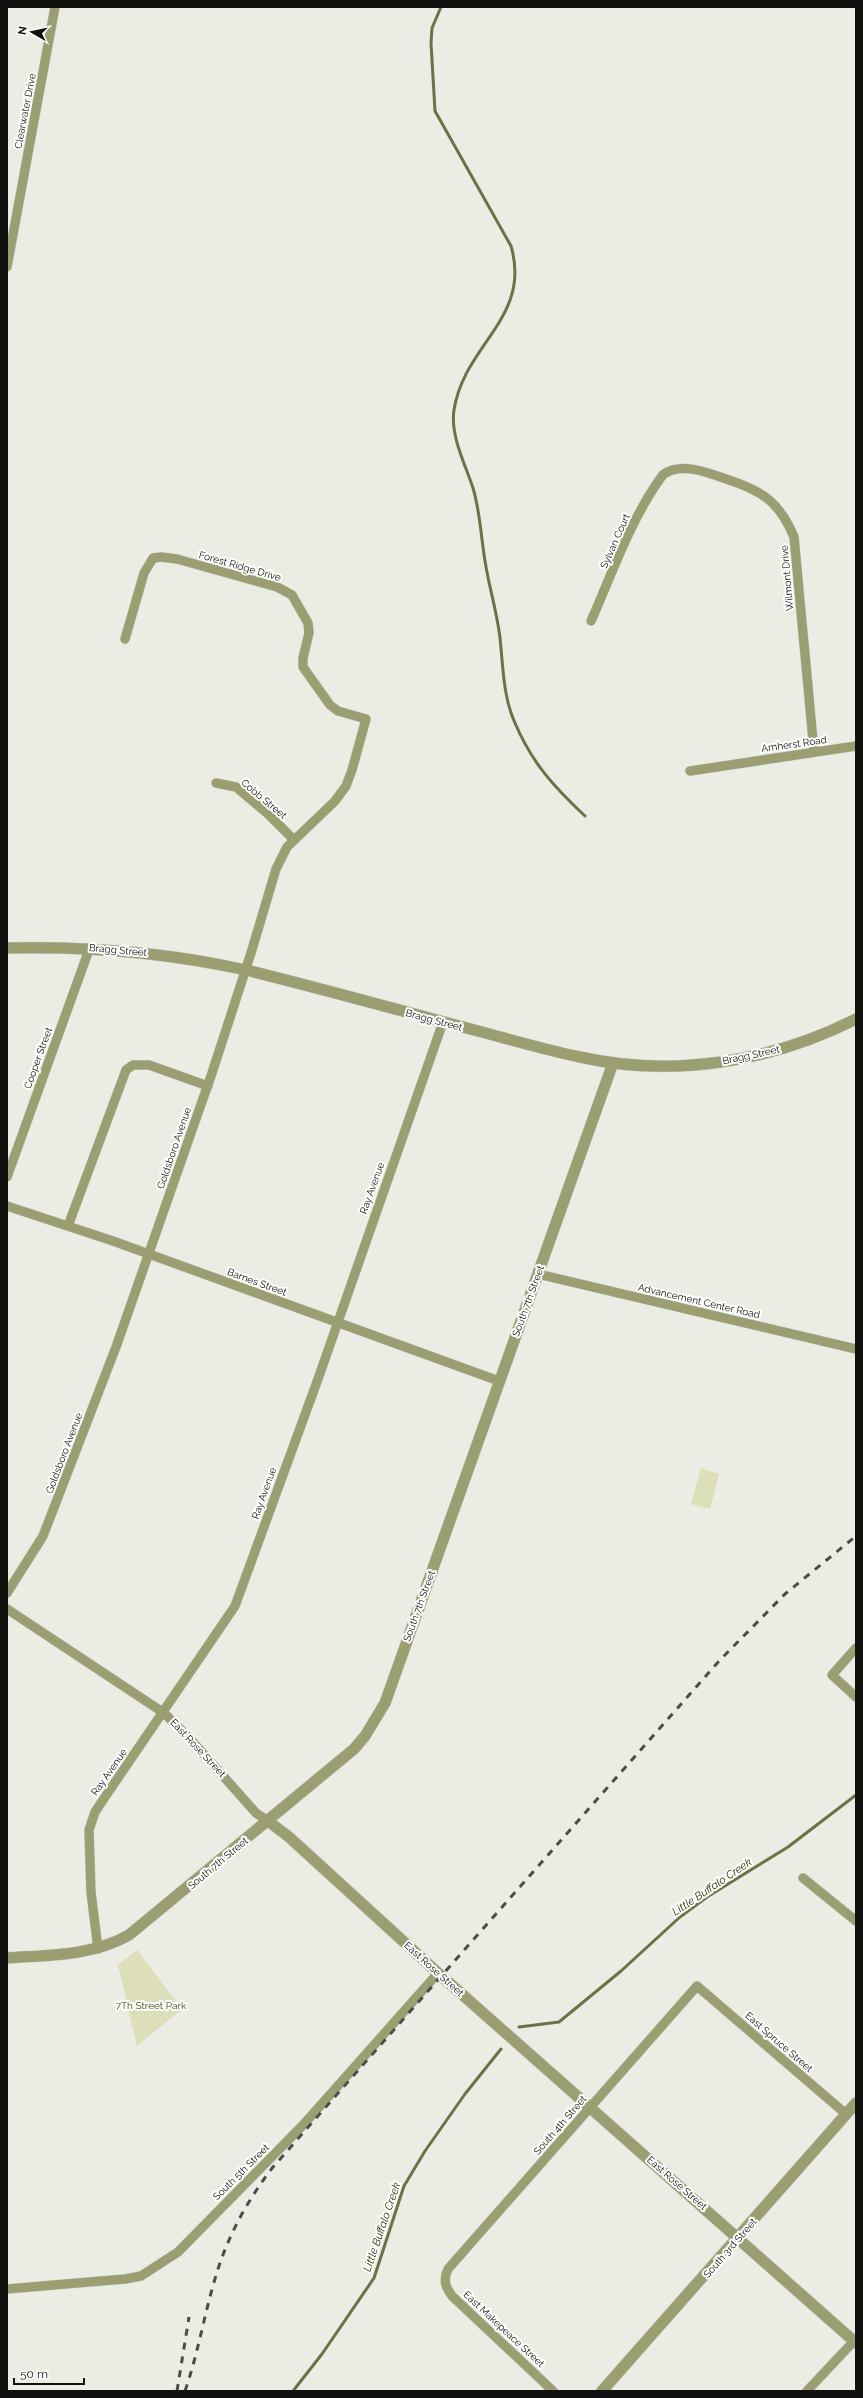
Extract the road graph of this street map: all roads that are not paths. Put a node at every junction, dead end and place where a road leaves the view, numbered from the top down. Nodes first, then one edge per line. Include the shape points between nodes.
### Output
1 (56, 7) edge
2 (7, 267) edge
3 (664, 474) joint
4 (591, 621) dead end
5 (125, 639) dead end
6 (366, 719) joint
7 (856, 746) edge
8 (814, 751) junction
9 (690, 771) dead end
10 (216, 784) dead end
11 (294, 840) junction
12 (90, 947) junction
13 (7, 948) edge
14 (246, 970) junction
15 (856, 1019) edge
16 (443, 1022) junction
17 (613, 1063) junction
18 (208, 1086) junction
19 (7, 1177) edge
20 (7, 1206) edge
21 (68, 1226) junction
22 (149, 1255) junction
23 (538, 1274) junction
24 (336, 1322) junction
25 (856, 1349) edge
26 (500, 1381) junction
27 (7, 1593) edge
28 (7, 1609) edge
29 (856, 1648) edge
30 (856, 1697) edge
31 (164, 1713) junction
32 (268, 1821) junction
33 (803, 1878) dead end
34 (856, 1921) edge
35 (98, 1949) junction
36 (7, 1958) edge
37 (438, 1972) junction
38 (696, 1986) joint
39 (856, 2104) edge
40 (590, 2108) junction
41 (846, 2114) junction
42 (739, 2238) junction
43 (445, 2280) joint
44 (7, 2289) edge
45 (855, 2342) edge
46 (553, 2391) edge
47 (602, 2391) edge
48 (807, 2391) edge

1 - 2 street, Clearwater Drive
3 - 4 street, Sylvan Court via 643,505
3 - 8 street, Wilmont Drive via 682,468 701,470 746,485 769,499 785,516 794,537
5 - 6 street, Forest Ridge Drive via 144,573 153,558 162,556 177,559 277,587 292,595 308,623 309,632 303,667 330,705 338,711
6 - 11 street, Goldsboro Avenue via 346,786 335,801
7 - 8 street, Amherst Road
8 - 9 street, Amherst Road
10 - 11 street, Cobb Street via 236,787
11 - 14 street, Goldsboro Avenue via 287,847 276,869
12 - 13 street, Bragg Street
12 - 14 street, Bragg Street via 187,958
12 - 19 street, Cooper Street
14 - 16 street, Bragg Street
14 - 18 street, Goldsboro Avenue
15 - 17 street, Bragg Street via 798,1044 726,1062 656,1066
16 - 17 street, Bragg Street via 581,1058
16 - 24 street, Ray Avenue
17 - 23 street, South 7th Street
18 - 21 street via 149,1065 133,1065 126,1070
18 - 22 street, Goldsboro Avenue
20 - 21 street, Barnes Street
21 - 22 street, Barnes Street
22 - 24 street, Barnes Street
22 - 27 street, Goldsboro Avenue via 56,1508 43,1536
23 - 25 street, Advancement Center Road
23 - 26 street, South 7th Street
24 - 26 street, Barnes Street
24 - 31 street, Ray Avenue via 318,1379 235,1606
26 - 32 street, South 7th Street via 377,1718 354,1749
28 - 31 street, East Rose Street
29 - 30 street via 832,1675
31 - 32 street, East Rose Street via 192,1740 256,1813
31 - 35 street, Ray Avenue via 90,1822 91,1892
32 - 35 street, South 7th Street via 140,1929
32 - 37 street, East Rose Street
33 - 34 street
35 - 36 street, South 7th Street
37 - 40 street, East Rose Street
37 - 44 street, South 5th Street via 304,2124 178,2252 141,2276
38 - 40 street, South 4th Street
38 - 41 street, East Spruce Street
39 - 41 street, South 3rd Street
40 - 42 street, East Rose Street
40 - 43 street, South 4th Street via 448,2269
41 - 42 street, South 3rd Street
42 - 45 street, East Rose Street
42 - 47 street, South 3rd Street
43 - 46 street, East Makepeace Street via 452,2296
45 - 48 street

